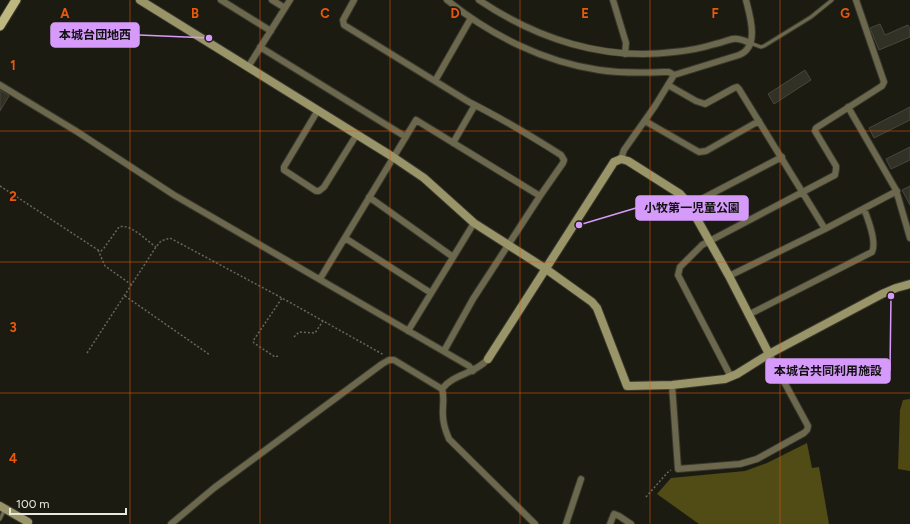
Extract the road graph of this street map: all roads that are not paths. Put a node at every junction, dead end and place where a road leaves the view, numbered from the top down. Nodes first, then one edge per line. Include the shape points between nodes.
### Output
1 (16, 0) edge
2 (140, 0) edge
3 (221, 0) edge
4 (272, 0) edge
5 (290, 0) edge
6 (354, 0) edge
7 (447, 0) edge
8 (479, 0) edge
9 (613, 0) edge
10 (746, 0) edge
11 (832, 0) edge
12 (856, 0) edge
13 (285, 8) junction
14 (471, 18) junction
15 (0, 26) edge
16 (271, 31) junction
17 (750, 43) junction
18 (260, 47) junction
19 (625, 54) junction
20 (248, 67) junction
21 (674, 75) junction
22 (435, 81) junction
23 (0, 85) edge
24 (668, 85) junction
25 (475, 105) junction
26 (848, 107) junction
27 (318, 110) junction
28 (645, 121) junction
29 (759, 121) junction
30 (357, 134) junction
31 (406, 137) junction
32 (453, 143) junction
33 (393, 156) junction
34 (782, 158) junction
35 (621, 159) junction
36 (803, 192) junction
37 (897, 192) junction
38 (540, 196) junction
39 (369, 197) junction
40 (690, 205) junction
41 (864, 209) junction
42 (474, 223) junction
43 (825, 229) junction
44 (344, 238) junction
45 (910, 238) edge
46 (709, 241) junction
47 (508, 246) junction
48 (453, 257) junction
49 (546, 269) junction
50 (729, 276) junction
51 (320, 279) junction
52 (910, 284) edge
53 (430, 293) junction
54 (748, 315) junction
55 (408, 330) junction
56 (444, 351) junction
57 (769, 354) junction
58 (488, 359) joint
59 (473, 371) junction
60 (731, 377) junction
61 (672, 385) junction
62 (442, 389) junction
63 (581, 478) dead end
64 (2, 508) edge
65 (0, 519) edge
66 (29, 523) edge
67 (171, 524) edge
68 (535, 524) edge
69 (566, 524) edge
70 (610, 524) edge
71 (631, 524) edge

1 - 15 main road
2 - 20 street
3 - 16 street
4 - 13 street
5 - 13 street
6 - 22 street via 343,20 344,25
7 - 14 street
8 - 19 street via 519,24 558,40
9 - 19 street via 626,43
10 - 17 street via 752,23
11 - 17 lane via 811,17 764,46
12 - 26 street via 884,82 882,86
13 - 16 street
14 - 21 street via 525,48 560,61 598,70 669,72
14 - 22 street
16 - 18 street
17 - 19 street via 733,39 674,52
17 - 21 street via 742,54
18 - 20 street
18 - 31 street
20 - 27 street
21 - 24 street
22 - 25 street
23 - 51 street via 174,195
24 - 28 street
24 - 29 street via 705,104 737,87
25 - 32 street
25 - 38 street via 561,155 564,162
26 - 36 street via 815,131 836,166 836,172
26 - 37 street
27 - 30 street
27 - 30 street via 284,167 284,170 316,191 324,187
28 - 29 street via 699,152
28 - 35 street via 624,150
29 - 34 street
30 - 33 street
31 - 32 street via 416,120
31 - 33 street
32 - 38 street
33 - 39 street
33 - 42 street via 424,178
34 - 36 street
34 - 40 street
35 - 40 street via 680,194
35 - 49 street via 614,162
36 - 43 street
36 - 46 street
37 - 41 street
37 - 45 street
38 - 47 street
39 - 44 street
39 - 48 street
40 - 46 street
41 - 43 street
41 - 54 street via 874,240 872,252
42 - 47 street
42 - 48 street
43 - 50 street
44 - 51 street
44 - 53 street
46 - 50 street
46 - 60 street via 698,248 680,267 678,275
47 - 49 street
47 - 56 street via 473,299
48 - 53 street
49 - 58 street
49 - 61 street via 597,308 627,386
50 - 54 street
51 - 55 street
52 - 57 street via 882,294
53 - 55 street
54 - 57 street
55 - 56 street
56 - 59 street
57 - 60 street
57 - 61 street via 808,430 757,459 740,464 678,469
58 - 59 street
59 - 62 street via 446,383
60 - 61 street via 720,381
62 - 67 street via 394,360 389,360 214,488
62 - 68 street via 444,426 449,439
63 - 69 street
64 - 65 lane
64 - 66 street
70 - 71 street via 614,514

